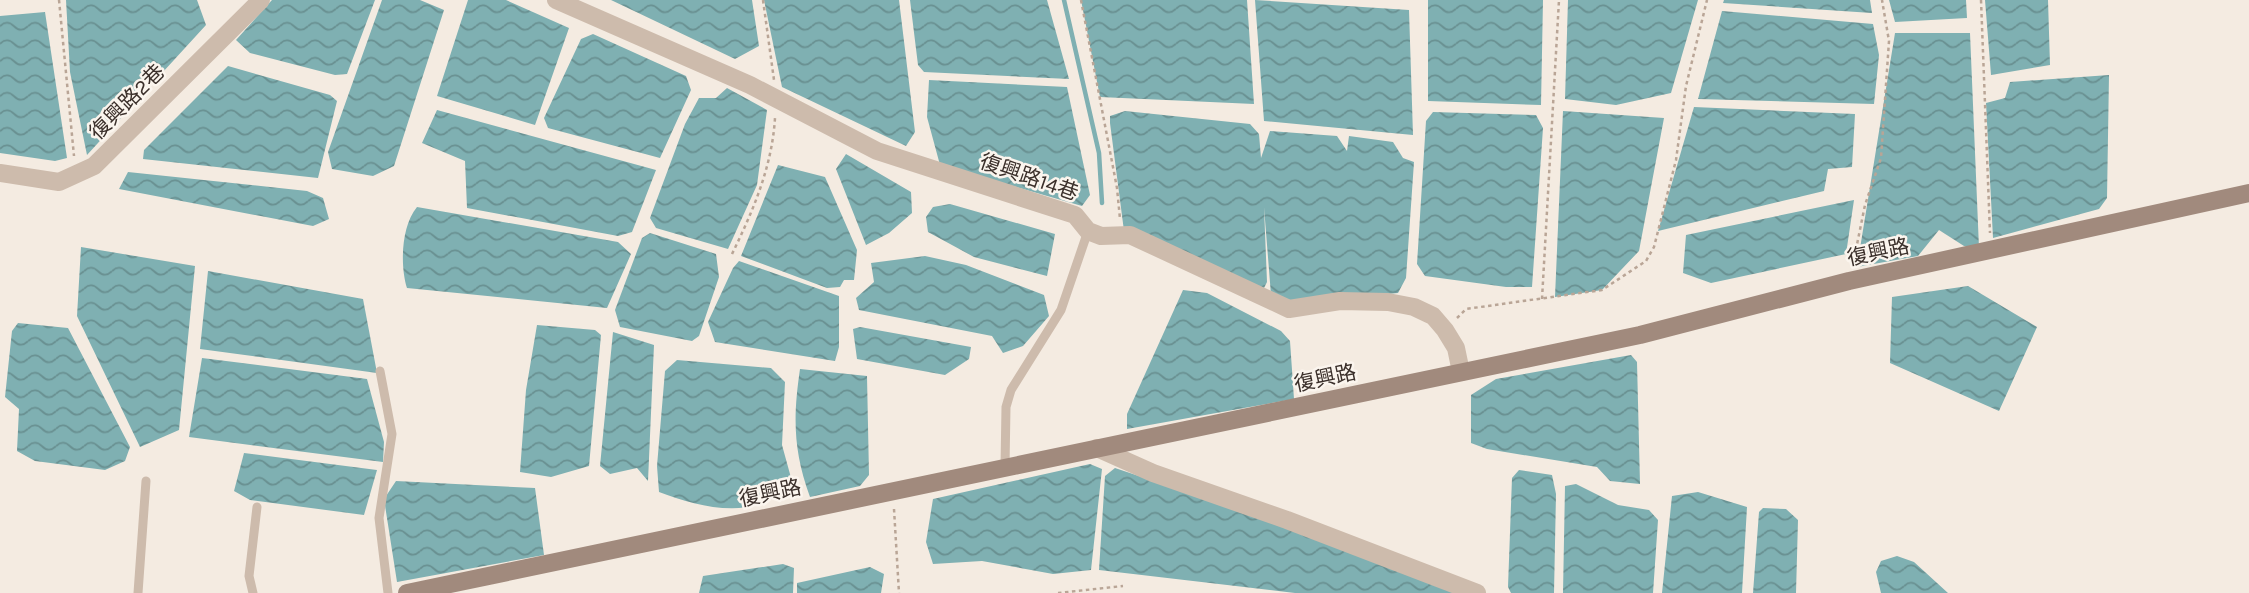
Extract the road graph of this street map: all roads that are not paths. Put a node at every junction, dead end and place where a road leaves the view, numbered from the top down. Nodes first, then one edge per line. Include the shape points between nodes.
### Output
1 (261, 0) edge
2 (556, 0) edge
3 (0, 173) edge
4 (2249, 193) edge
5 (1088, 231) junction
6 (380, 371) dead end
7 (1461, 372) junction
8 (1097, 448) junction
9 (1005, 466) junction
10 (146, 481) dead end
11 (257, 507) dead end
12 (138, 593) edge
13 (253, 593) edge
14 (388, 593) edge
15 (407, 593) edge
16 (1477, 593) edge

1 - 3 street, 復興路2巷 via 94,166 58,182
2 - 5 street, 復興路14巷 via 776,99 877,151 1075,215
4 - 7 street, 復興路 via 1849,281 1640,335
5 - 7 street, 復興路14巷 via 1110,236 1121,233 1289,309 1340,301 1414,307 1433,316 1445,330 1456,348
5 - 9 lane via 1061,310 1011,390 1006,407
6 - 14 lane via 392,434 379,518
7 - 8 street, 復興路
8 - 9 street, 復興路
8 - 16 street
9 - 15 street, 復興路
10 - 12 lane
11 - 13 lane via 249,576

